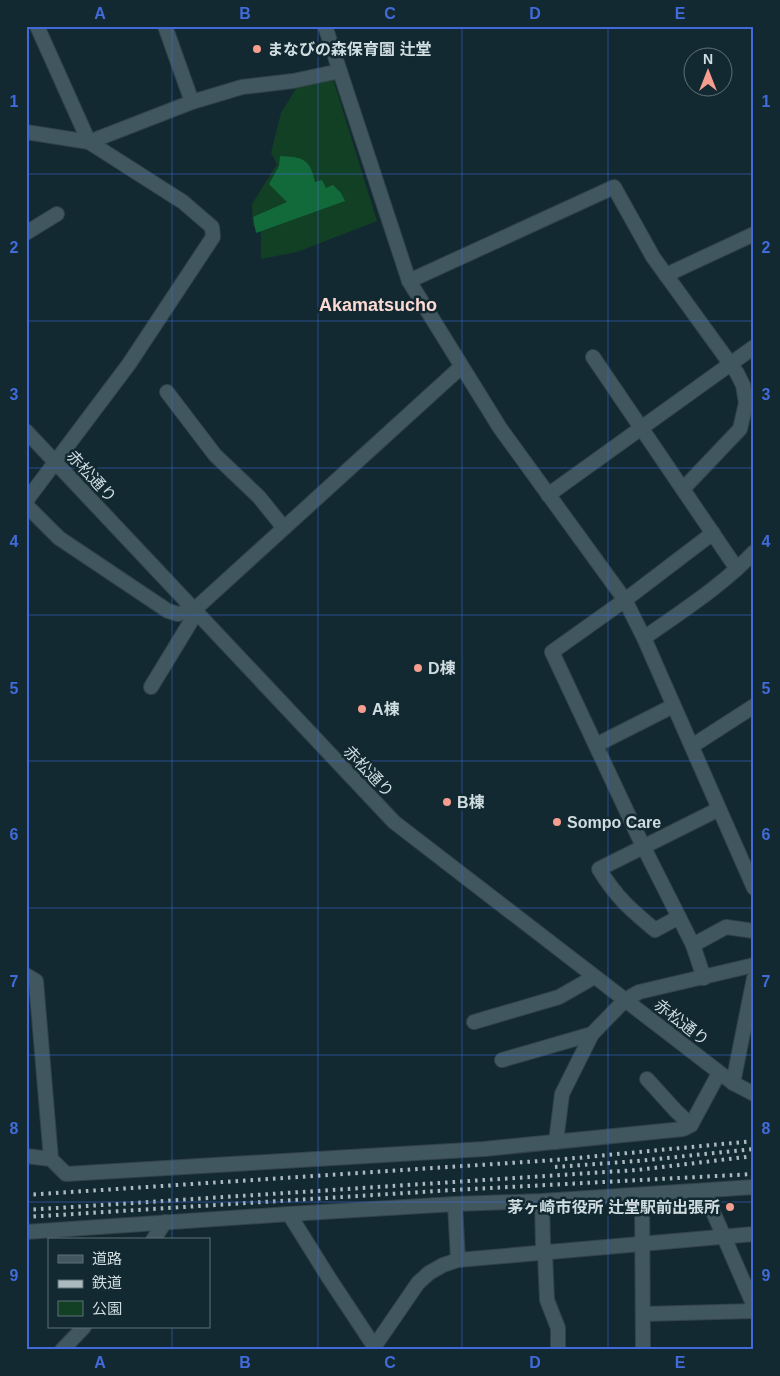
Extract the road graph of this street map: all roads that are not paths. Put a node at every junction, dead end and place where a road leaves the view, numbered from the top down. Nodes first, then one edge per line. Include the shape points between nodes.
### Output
1 (37, 26) edge
2 (164, 26) edge
3 (325, 26) edge
4 (340, 71) junction
5 (192, 102) junction
6 (26, 132) edge
7 (88, 142) junction
8 (57, 214) dead end
9 (26, 233) edge
10 (754, 234) edge
11 (666, 275) junction
12 (409, 281) junction
13 (754, 347) edge
14 (593, 357) dead end
15 (730, 364) junction
16 (461, 367) junction
17 (167, 392) dead end
18 (748, 423) edge
19 (641, 428) junction
20 (26, 431) edge
21 (55, 462) junction
22 (683, 489) junction
23 (548, 495) junction
24 (26, 501) edge
25 (26, 505) edge
26 (284, 528) junction
27 (713, 533) junction
28 (754, 552) edge
29 (738, 569) junction
30 (625, 600) junction
31 (195, 611) junction
32 (644, 638) junction
33 (151, 687) dead end
34 (673, 706) junction
35 (754, 706) edge
36 (596, 745) junction
37 (692, 746) junction
38 (719, 809) junction
39 (643, 846) junction
40 (754, 888) edge
41 (678, 917) junction
42 (754, 931) edge
43 (693, 945) junction
44 (754, 965) edge
45 (26, 975) edge
46 (594, 977) junction
47 (704, 978) junction
48 (754, 978) edge
49 (625, 1000) junction
50 (474, 1022) dead end
51 (592, 1034) junction
52 (502, 1060) dead end
53 (719, 1073) junction
54 (647, 1079) dead end
55 (732, 1083) junction
56 (754, 1094) edge
57 (691, 1124) junction
58 (556, 1142) junction
59 (26, 1156) edge
60 (51, 1159) junction
61 (754, 1187) edge
62 (704, 1191) junction
63 (642, 1195) junction
64 (542, 1201) junction
65 (455, 1204) junction
66 (289, 1214) junction
67 (165, 1222) junction
68 (26, 1232) edge
69 (754, 1234) edge
70 (723, 1237) junction
71 (154, 1238) edge
72 (641, 1244) junction
73 (545, 1254) junction
74 (458, 1260) junction
75 (754, 1306) edge
76 (754, 1311) edge
77 (643, 1314) junction
78 (83, 1328) edge
79 (373, 1348) edge
80 (62, 1350) edge
81 (558, 1350) edge
82 (643, 1350) edge

1 - 7 street
2 - 5 street
3 - 4 street
4 - 5 street via 242,87
4 - 12 street
5 - 7 street
6 - 7 street
7 - 21 street via 183,202 212,227 213,236 129,364
8 - 9 street
10 - 11 street
11 - 12 street via 614,187
11 - 15 street
12 - 16 street
13 - 15 street
14 - 19 street
15 - 18 street via 743,385
15 - 19 street
16 - 23 street
16 - 26 street
17 - 26 street via 216,455 259,497
18 - 22 street
19 - 22 street
19 - 23 street
20 - 21 street, 赤松通り
21 - 24 street
21 - 31 street, 赤松通り
22 - 27 street
23 - 30 street
25 - 31 street via 59,538 168,612
26 - 31 street
27 - 29 street
27 - 30 street
28 - 29 street
29 - 32 street
30 - 32 street
30 - 36 street via 552,652
31 - 33 street
31 - 46 street, 赤松通り via 394,822
32 - 34 street
34 - 36 street
34 - 37 street
35 - 37 street
36 - 39 street
37 - 38 street
38 - 39 street
38 - 40 street
39 - 41 street
39 - 41 street via 599,869 625,905 655,930
41 - 43 street
42 - 43 street via 726,927
43 - 47 street
44 - 47 street
45 - 60 street via 36,981
46 - 49 street, 赤松通り
46 - 50 street via 559,997
47 - 49 street via 639,992
48 - 55 street
49 - 51 street
49 - 53 street, 赤松通り
51 - 52 street
51 - 58 street via 562,1094
53 - 55 street, 赤松通り
53 - 57 street
54 - 57 street
55 - 56 street, 赤松通り
57 - 58 street via 683,1129
58 - 60 street via 66,1174
59 - 60 street
61 - 62 street
62 - 63 street
62 - 70 street
63 - 64 street
63 - 72 street
64 - 65 street
64 - 73 street
65 - 66 street
65 - 74 street
66 - 67 street
66 - 79 street
67 - 68 street
67 - 71 street
69 - 70 street
70 - 72 street
70 - 75 street
72 - 73 street
72 - 77 street
73 - 74 street
73 - 81 street via 547,1300 558,1328
74 - 79 street via 443,1265 424,1278
76 - 77 street
77 - 82 street
78 - 80 street

